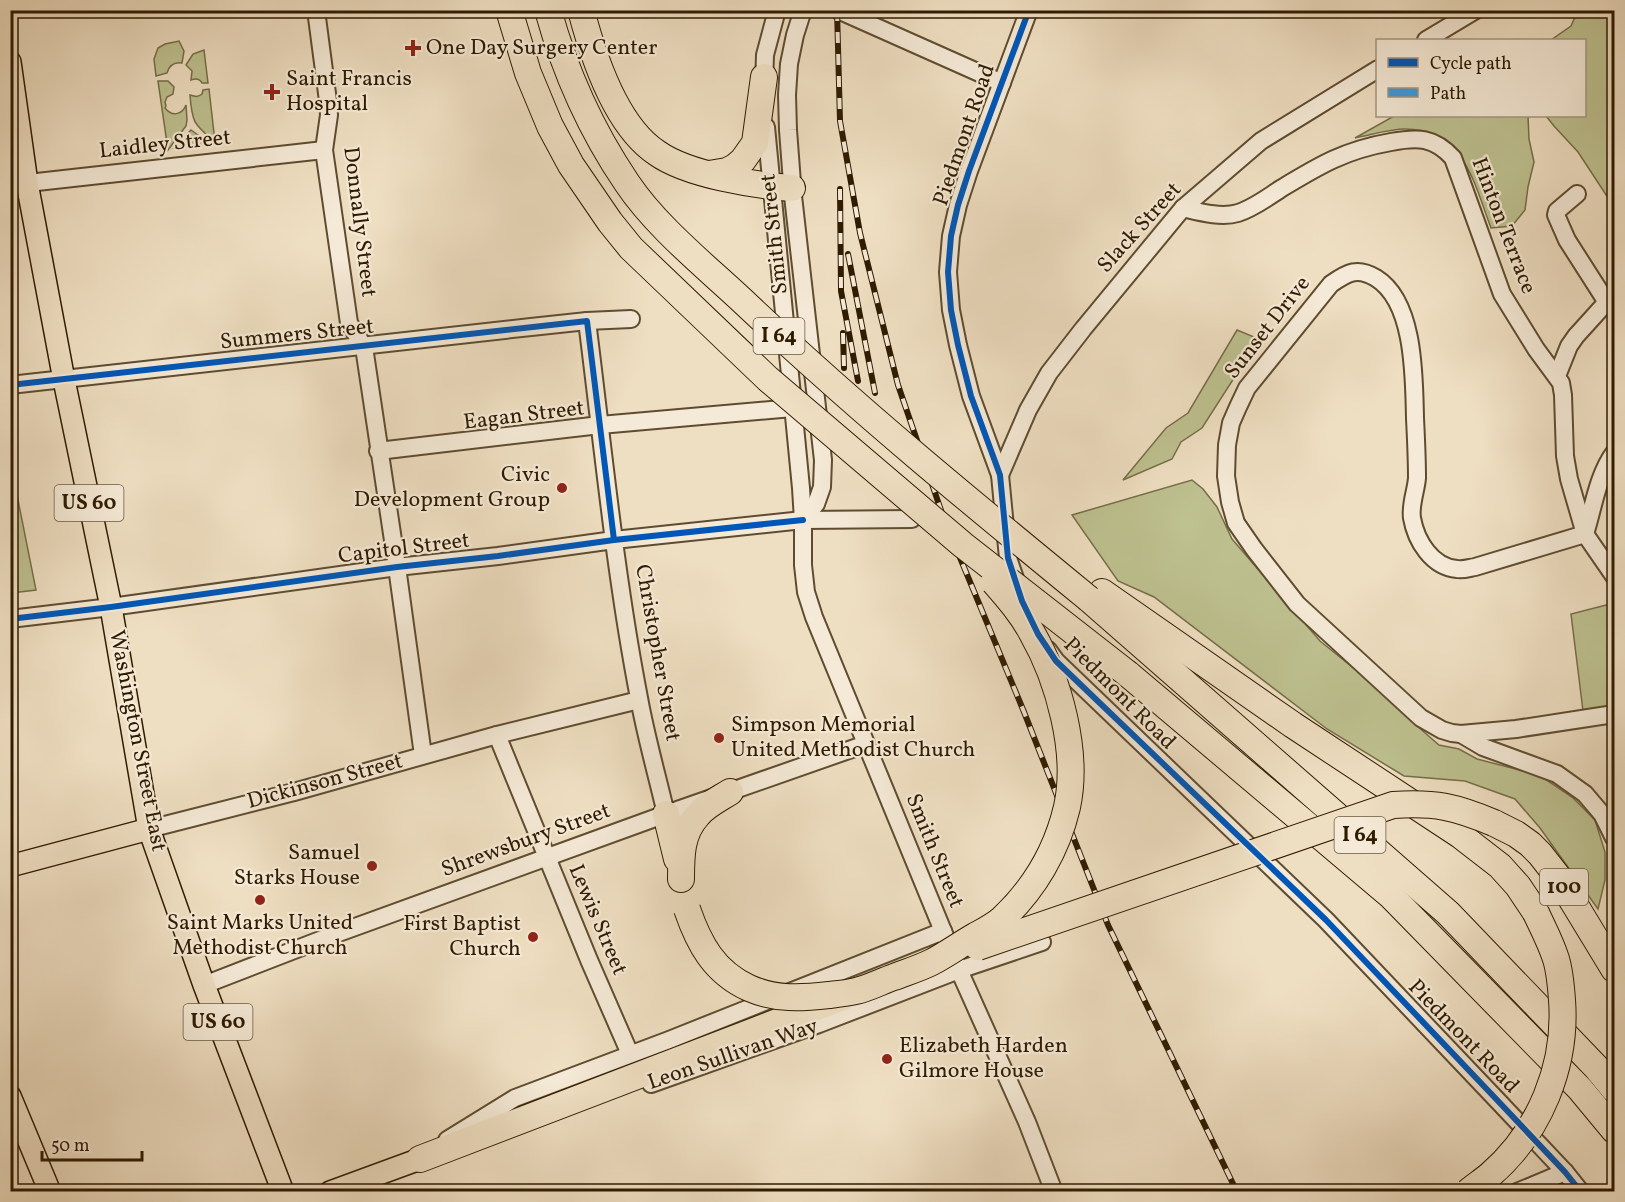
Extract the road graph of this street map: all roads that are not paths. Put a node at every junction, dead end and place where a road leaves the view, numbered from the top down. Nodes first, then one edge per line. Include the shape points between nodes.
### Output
1 (316, 10) edge
2 (509, 10) edge
3 (548, 10) edge
4 (581, 10) edge
5 (777, 10) edge
6 (802, 10) edge
7 (838, 10) edge
8 (1029, 10) edge
9 (1476, 10) edge
10 (1428, 39) edge
11 (10, 62) edge
12 (1376, 70) edge
13 (764, 78) junction
14 (1002, 83) junction
15 (324, 150) junction
16 (709, 174) junction
17 (19, 184) edge
18 (782, 187) junction
19 (1577, 194) dead end
20 (1183, 208) junction
21 (1610, 297) edge
22 (632, 319) dead end
23 (587, 321) junction
24 (364, 347) junction
25 (1557, 376) junction
26 (64, 380) junction
27 (10, 385) edge
28 (817, 407) junction
29 (794, 408) junction
30 (600, 425) junction
31 (378, 451) junction
32 (1614, 453) edge
33 (1000, 475) junction
34 (912, 519) dead end
35 (803, 520) junction
36 (1585, 534) junction
37 (614, 540) junction
38 (963, 545) junction
39 (397, 567) junction
40 (1614, 576) edge
41 (1092, 593) junction
42 (111, 607) junction
43 (10, 619) edge
44 (639, 700) junction
45 (1614, 714) edge
46 (1461, 734) junction
47 (497, 735) junction
48 (866, 744) junction
49 (423, 755) junction
50 (730, 792) junction
51 (666, 814) junction
52 (149, 829) junction
53 (1614, 838) edge
54 (547, 858) junction
55 (10, 866) edge
56 (681, 879) junction
57 (943, 931) junction
58 (1042, 942) dead end
59 (932, 962) junction
60 (1614, 969) edge
61 (959, 970) junction
62 (204, 985) junction
63 (857, 991) junction
64 (630, 1054) junction
65 (1614, 1089) edge
66 (10, 1096) edge
67 (1614, 1130) edge
68 (420, 1159) junction
69 (1565, 1172) junction
70 (50, 1191) edge
71 (284, 1191) edge
72 (330, 1191) edge
73 (1054, 1191) edge
74 (1468, 1191) edge
75 (1517, 1191) edge
76 (1581, 1191) edge

1 - 15 street, Donnally Street via 328,101
2 - 38 highway, I 64, bridge via 528,73 550,126 576,173 631,248 768,379
3 - 41 highway, I 64, bridge via 573,86 604,146 657,220 794,350 958,492
4 - 16 highway via 605,82 623,118 656,153
5 - 13 street, Smith Street via 765,56
6 - 18 street, Smith Street via 789,64
7 - 14 street
8 - 14 street, Piedmont Road
9 - 10 street
11 - 17 main road, Washington Street East / US 60
12 - 20 street, Slack Street via 1261,141
13 - 16 highway via 755,143 735,167
13 - 18 street, Smith Street via 766,146
14 - 33 street, Piedmont Road via 958,205 948,272 951,310 963,365
15 - 17 street, Laidley Street
15 - 24 street, Donnally Street via 350,323
16 - 18 highway
17 - 26 main road, Washington Street East / US 60
18 - 28 street, Smith Street
18 - 29 street, Smith Street
19 - 21 street via 1556,215 1567,240
20 - 25 street, Hinton Terrace via 1205,214 1236,214 1323,164 1363,147 1407,139 1431,142 1453,158 1502,294
20 - 33 street, Slack Street via 1049,373
21 - 25 street via 1569,346
22 - 23 street, Summers Street
23 - 24 street, Summers Street
23 - 30 street, Christopher Street
24 - 26 street, Summers Street
24 - 31 street, Donnally Street
25 - 36 street, Hinton Terrace via 1563,395 1569,479
26 - 27 street, Summers Street
26 - 42 main road, Washington Street East / US 60
28 - 29 street, Eagan Street
28 - 35 street, Smith Street via 822,487 816,504
29 - 30 street, Eagan Street
29 - 35 street, Smith Street
30 - 31 street, Eagan Street
30 - 37 street, Christopher Street
31 - 39 street, Donnally Street
32 - 36 street via 1602,476
33 - 69 street, Piedmont Road via 1008,558 1022,601 1056,661 1326,920
34 - 35 street, Capitol Street
35 - 37 street, Capitol Street
35 - 48 street, Smith Street via 806,592
36 - 40 street, Hinton Terrace
36 - 46 street, Sunset Drive via 1460,570 1438,563 1425,551 1412,516 1417,479 1414,365 1409,337 1390,291 1368,273 1343,275 1331,284 1247,387 1231,423 1227,445 1226,476 1236,523 1305,612 1421,718 1442,730
37 - 39 street, Capitol Street
37 - 44 street, Christopher Street
38 - 59 highway, bridge via 1016,607 1041,651 1062,706 1071,778 1058,835 1045,866 1026,893 1000,921
38 - 67 highway, I 64, bridge via 1128,674 1390,895 1580,1089
39 - 42 street, Capitol Street
39 - 49 street, Donnally Street
41 - 65 highway, I 64 via 1448,913
41 - 74 highway, bridge via 1460,836 1500,866 1536,913 1550,941 1560,981 1563,1010 1558,1063 1547,1096 1513,1151
42 - 43 street, Capitol Street
42 - 52 main road, Washington Street East / US 60
44 - 47 street, Dickinson Street
44 - 51 street, Christopher Street
45 - 46 street, Sunset Drive
46 - 53 street via 1483,747 1557,774 1585,794 1602,814
47 - 49 street, Dickinson Street
47 - 54 street, Lewis Street
48 - 50 street, Shrewsbury Street
48 - 57 street, Smith Street
49 - 52 street, Dickinson Street
50 - 51 street, Shrewsbury Street
50 - 56 highway via 698,815 684,837
51 - 54 street, Shrewsbury Street
51 - 56 highway
52 - 55 main road, Dickinson Street
52 - 62 main road, Washington Street East / US 60
54 - 62 street, Shrewsbury Street
54 - 64 street, Lewis Street
56 - 63 highway, bridge via 695,934 709,957 728,975 775,996 800,998
57 - 61 street, Smith Street
57 - 64 street, Leon Sullivan Way
58 - 61 street, Leon Sullivan Way
59 - 60 highway, 100, bridge via 1393,806 1415,804 1442,805 1471,813 1530,844 1558,877
59 - 63 highway, bridge
61 - 68 street, Leon Sullivan Way via 491,1142
61 - 73 street, Smith Street
62 - 71 main road, Washington Street East / US 60
63 - 68 highway, bridge
64 - 68 street, Leon Sullivan Way via 515,1098
66 - 70 main road
68 - 72 main road, Leon Sullivan Way
69 - 75 street
69 - 76 street, Piedmont Road

